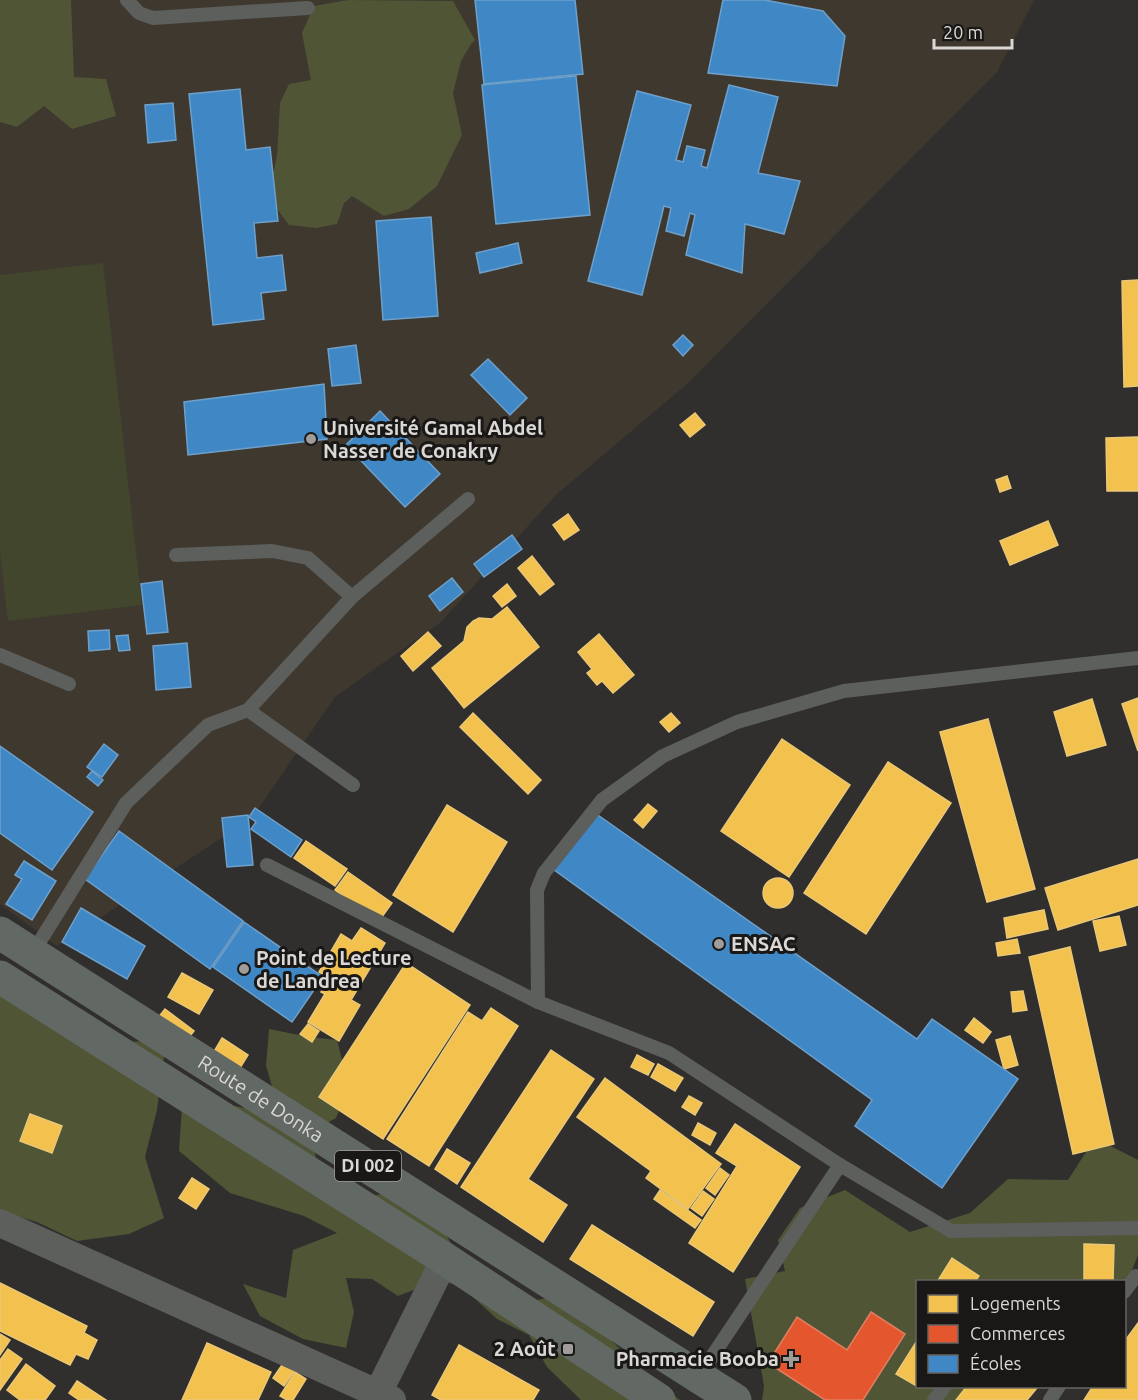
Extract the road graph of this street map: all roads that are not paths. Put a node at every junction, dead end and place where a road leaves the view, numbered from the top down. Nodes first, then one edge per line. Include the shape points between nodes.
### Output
1 (127, 0) edge
2 (308, 8) dead end
3 (468, 499) dead end
4 (176, 555) dead end
5 (352, 597) junction
6 (0, 655) edge
7 (1138, 658) edge
8 (69, 684) dead end
9 (248, 710) junction
10 (353, 785) dead end
11 (267, 865) dead end
12 (0, 933) edge
13 (32, 954) junction
14 (0, 977) edge
15 (538, 1002) junction
16 (840, 1165) junction
17 (0, 1223) edge
18 (1138, 1228) edge
19 (446, 1259) junction
20 (1136, 1276) dead end
21 (1126, 1291) edge
22 (699, 1376) junction
23 (943, 1388) edge
24 (385, 1396) edge
25 (659, 1400) edge
26 (735, 1400) edge
27 (934, 1400) edge

1 - 2 lane via 139,13 153,18
3 - 5 lane
4 - 5 lane via 272,551 308,558
5 - 9 lane
6 - 8 lane
7 - 15 lane via 844,691 737,722 663,756 602,800 544,873 537,890
9 - 10 lane
9 - 13 lane via 208,725 126,803
11 - 15 lane
12 - 13 main road, Route de Donka / DI 002
13 - 22 main road, Route de Donka / DI 002
14 - 19 main road, Route de Donka / DI 002
15 - 16 lane via 669,1053
16 - 18 lane via 951,1231
16 - 22 lane
17 - 24 street
19 - 24 street
19 - 25 main road, Route de Donka / DI 002
20 - 21 lane
22 - 26 main road, Route de Donka / DI 002
23 - 27 lane

